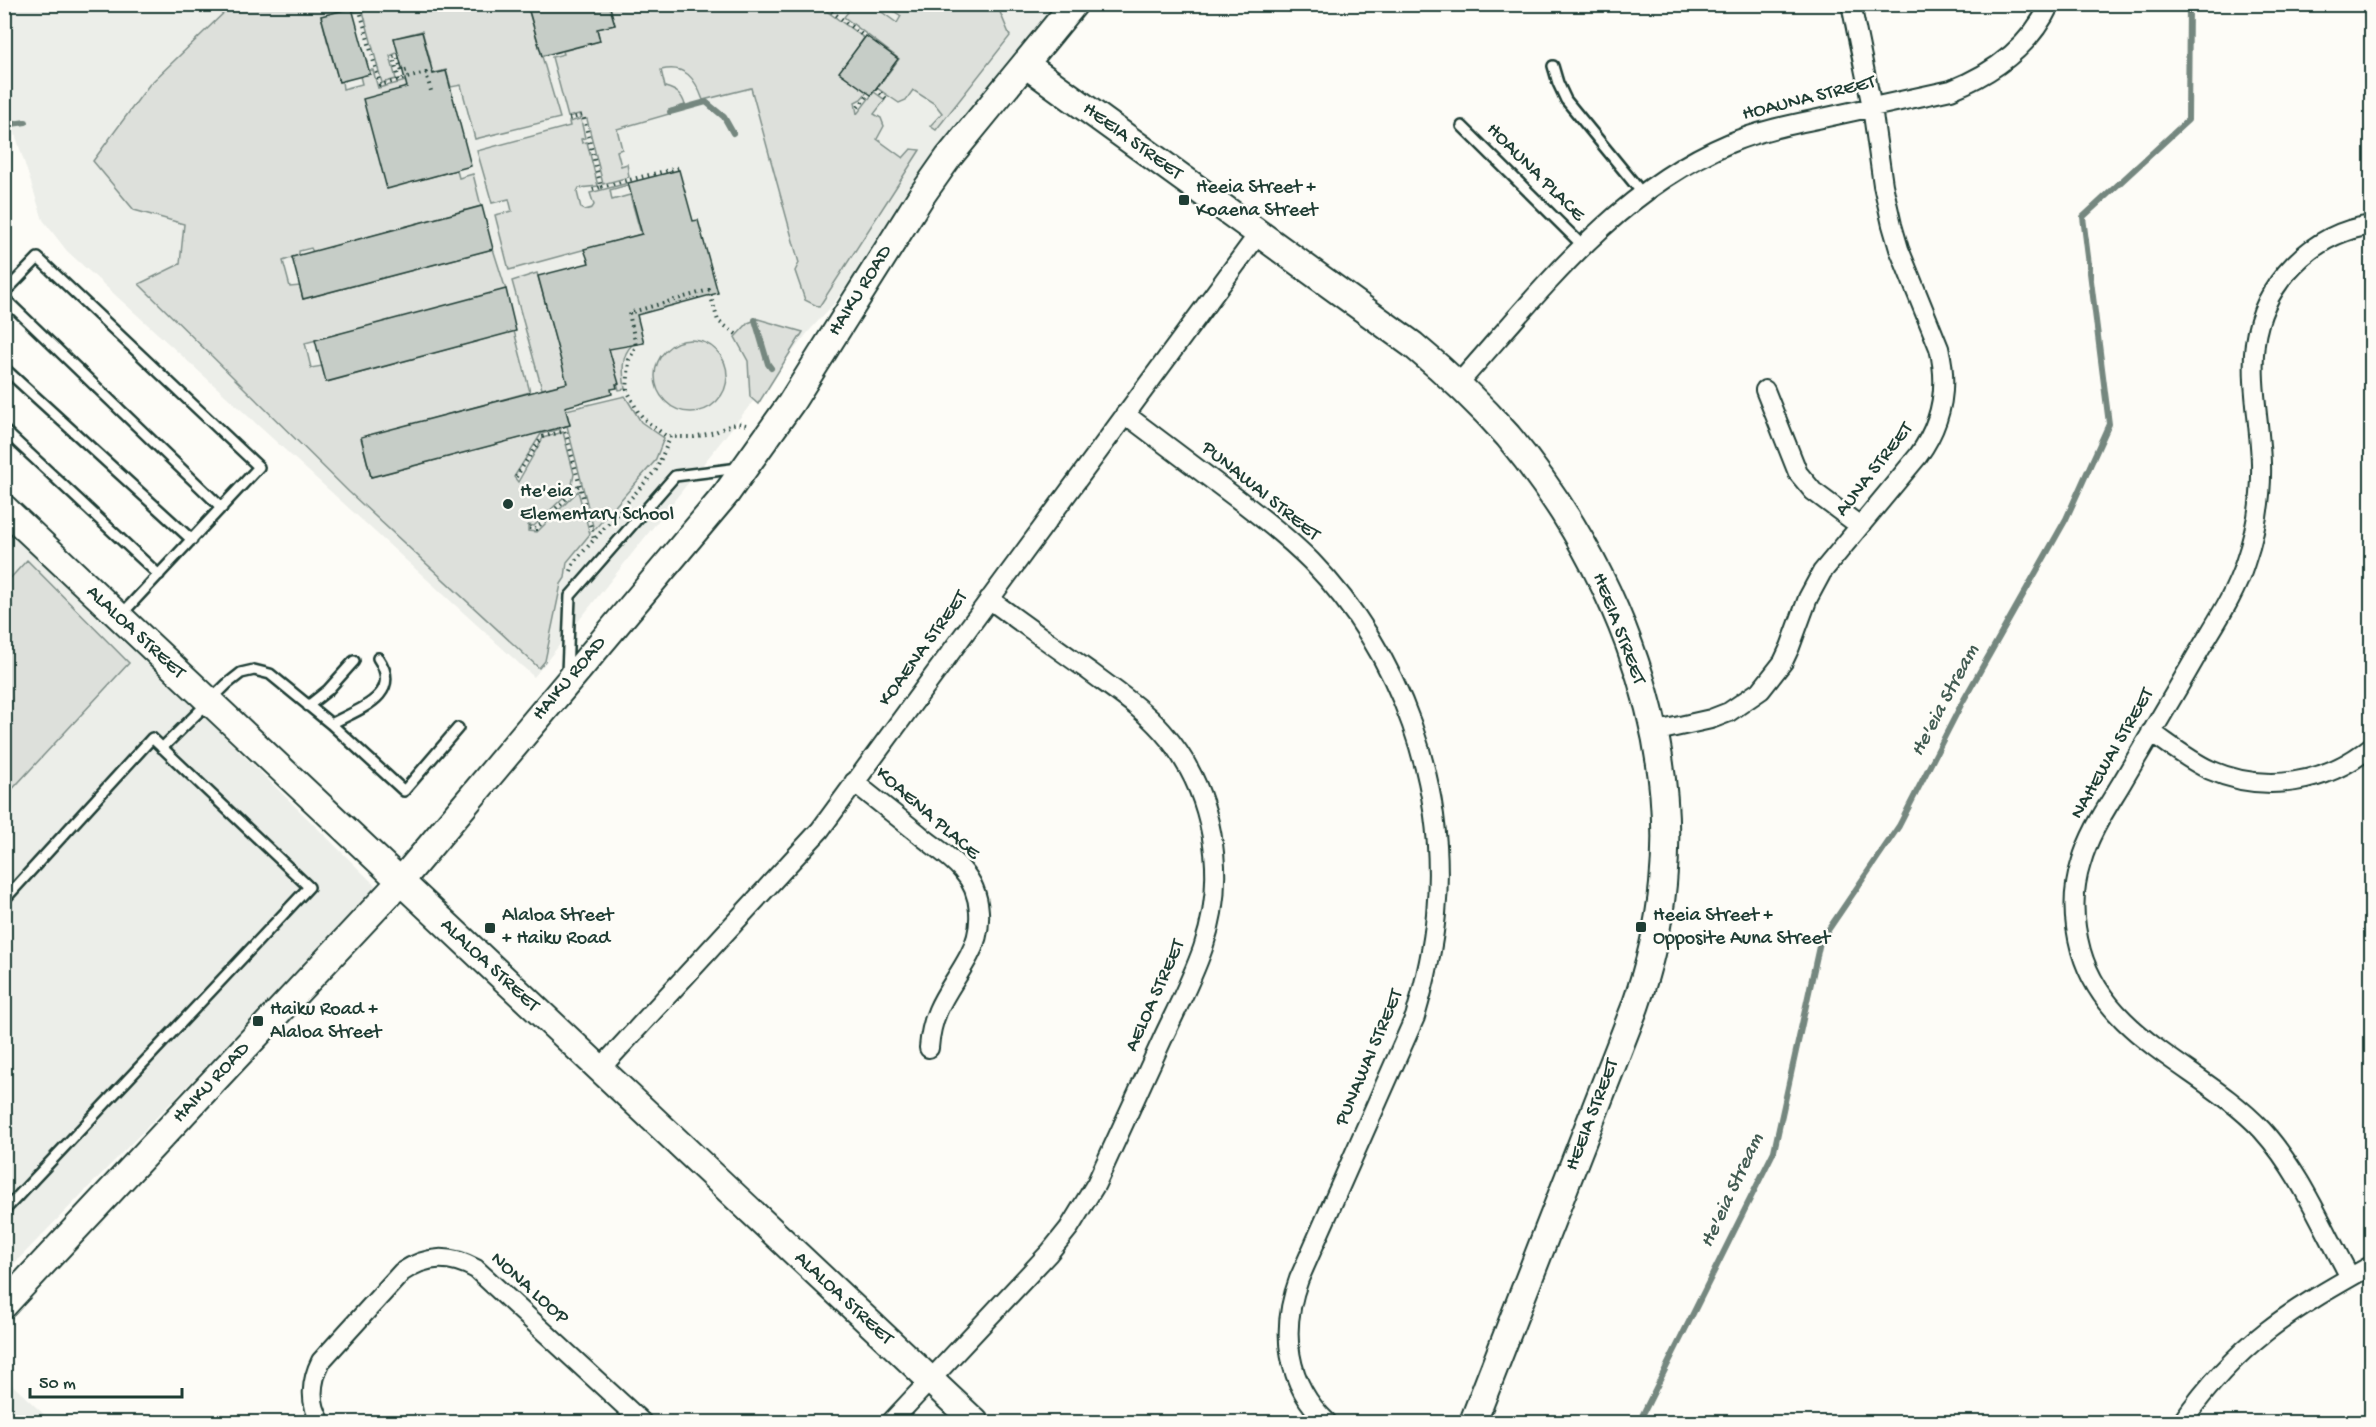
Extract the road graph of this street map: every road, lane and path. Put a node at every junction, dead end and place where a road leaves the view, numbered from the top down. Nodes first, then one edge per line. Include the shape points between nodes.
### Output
1 (822, 4) edge
2 (1074, 4) edge
3 (1851, 4) edge
4 (2050, 4) edge
5 (360, 14) dead end
6 (865, 37) dead end
7 (1025, 64) junction
8 (1553, 66) dead end
9 (409, 70) dead end
10 (399, 80) junction
11 (876, 89) dead end
12 (431, 91) dead end
13 (869, 94) dead end
14 (889, 101) dead end
15 (858, 107) dead end
16 (1872, 107) junction
17 (569, 119) dead end
18 (1462, 126) dead end
19 (681, 167) dead end
20 (601, 187) junction
21 (592, 190) dead end
22 (1642, 194) junction
23 (2372, 225) edge
24 (1259, 233) junction
25 (1583, 246) junction
26 (4, 295) edge
27 (736, 334) dead end
28 (4, 368) edge
29 (1458, 384) junction
30 (1765, 390) dead end
31 (1125, 414) junction
32 (746, 425) dead end
33 (4, 430) edge
34 (747, 467) junction
35 (516, 477) dead end
36 (580, 485) junction
37 (4, 508) edge
38 (222, 508) junction
39 (1860, 526) junction
40 (530, 528) dead end
41 (594, 539) dead end
42 (192, 540) junction
43 (159, 575) junction
44 (989, 599) junction
45 (119, 617) junction
46 (378, 658) dead end
47 (354, 661) dead end
48 (567, 683) junction
49 (208, 701) junction
50 (308, 706) junction
51 (331, 724) junction
52 (458, 728) dead end
53 (1653, 732) junction
54 (2151, 732) junction
55 (2372, 746) edge
56 (162, 748) junction
57 (854, 782) junction
58 (400, 882) junction
59 (4, 900) edge
60 (929, 1048) dead end
61 (599, 1070) junction
62 (4, 1211) edge
63 (2372, 1265) edge
64 (2350, 1277) junction
65 (4, 1305) edge
66 (930, 1380) junction
67 (321, 1422) edge
68 (642, 1422) edge
69 (891, 1422) edge
70 (975, 1422) edge
71 (1327, 1422) edge
72 (1473, 1422) edge
73 (2182, 1422) edge

1 - 6 path
2 - 7 street, HAIKU ROAD
3 - 16 street, AUNA STREET
4 - 16 street, HOAUNA STREET via 2019,48 1986,74 1951,90
5 - 10 path via 380,85
7 - 24 street, HEEIA STREET
7 - 34 street, HAIKU ROAD via 922,195
8 - 22 lane via 1566,100
9 - 10 path via 402,72 397,56 393,57
10 - 12 path via 426,73
11 - 14 path
13 - 15 path
16 - 22 street, HOAUNA STREET via 1764,130 1681,168
16 - 39 street, AUNA STREET via 1892,225 1939,348 1944,378 1941,410 1928,442
17 - 20 path via 583,115
18 - 25 lane, HOAUNA PLACE
19 - 20 path
20 - 21 path
22 - 25 street, HOAUNA STREET
23 - 54 street, NAHEWAI STREET via 2345,231 2312,249 2284,274 2265,307 2254,362 2261,462 2252,543 2234,591
24 - 29 street, HEEIA STREET via 1413,345
24 - 31 street, KOAENA STREET
25 - 29 street, HOAUNA STREET
26 - 38 lane
26 - 38 lane via 38,258 259,467
27 - 32 path via 718,321 709,291 629,313 636,346 629,360 627,390 638,412 666,436 694,437 736,423
28 - 42 lane
29 - 53 street, HEEIA STREET via 1534,470 1581,542 1630,648
30 - 39 street via 1798,473 1813,491
31 - 44 street, KOAENA STREET
31 - 71 street, PUNAWAI STREET via 1285,537 1334,587 1375,644 1391,675 1406,707 1427,774 1438,878 1434,937 1425,983 1415,1017 1299,1279 1288,1317 1287,1336 1295,1374 1310,1404
33 - 43 lane
34 - 48 street, HAIKU ROAD
34 - 48 lane via 675,476 570,596
35 - 36 path via 542,437 564,429
36 - 40 path via 536,529
36 - 41 path
37 - 45 street, ALALOA STREET
38 - 42 lane
39 - 53 street, AUNA STREET via 1814,585 1783,662 1761,690 1729,712
42 - 43 lane
43 - 45 lane
44 - 57 street, KOAENA STREET
44 - 66 street, AELOA STREET via 1125,698 1173,746 1191,775 1209,823 1214,899 1192,973 1083,1207 1049,1253
45 - 49 street, ALALOA STREET
46 - 51 lane via 386,669 386,685 376,700
47 - 50 lane
48 - 58 street, HAIKU ROAD
49 - 50 lane via 241,673 254,670 270,675
49 - 56 lane
49 - 58 street, ALALOA STREET
50 - 51 lane
51 - 52 lane via 404,791
53 - 72 street, HEEIA STREET via 1662,784 1665,852 1659,915 1648,967
54 - 55 street via 2208,769 2264,783 2324,774
54 - 64 street, NAHEWAI STREET via 2096,827 2080,866 2076,929 2087,967 2105,1000 2130,1028 2241,1110 2269,1138 2289,1164
56 - 59 lane via 152,738
56 - 62 lane via 309,887
57 - 60 street, KOAENA PLACE via 961,868 975,895 979,913 977,937 939,1005
57 - 61 street, KOAENA STREET via 820,830 782,873
58 - 61 street, ALALOA STREET
58 - 65 street, HAIKU ROAD
61 - 66 street, ALALOA STREET
63 - 64 street
64 - 73 street via 2260,1334 2221,1371
66 - 69 street, AELOA STREET
66 - 70 street, ALALOA STREET
67 - 68 street, NONA LOOP via 312,1393 321,1361 402,1272 438,1258 477,1269

